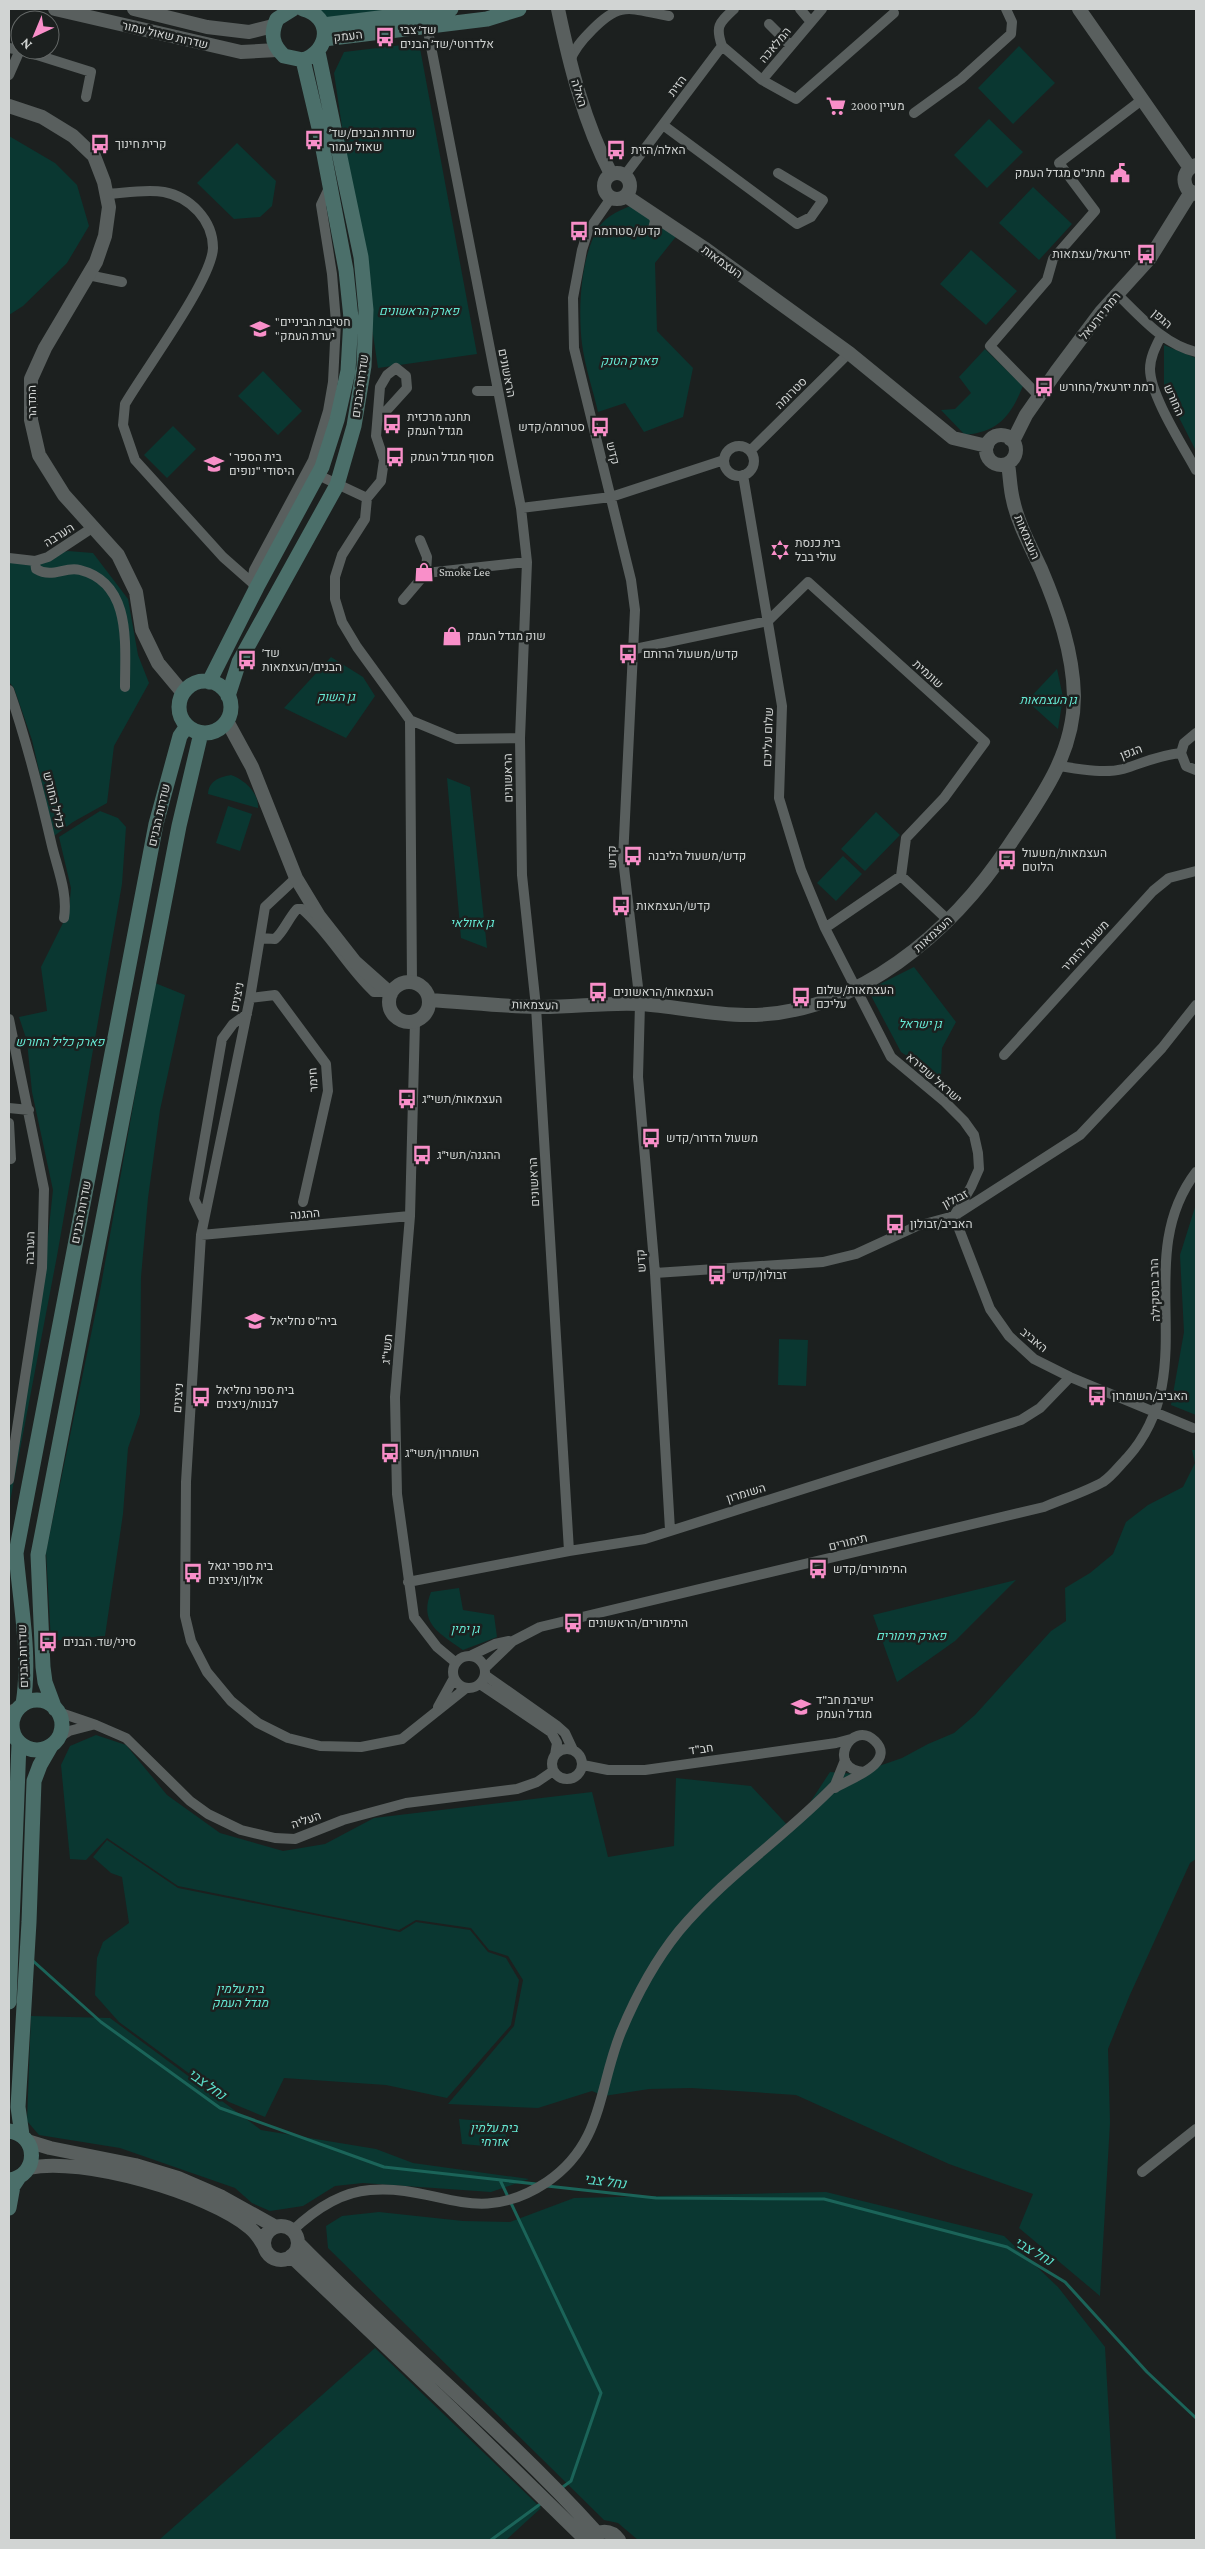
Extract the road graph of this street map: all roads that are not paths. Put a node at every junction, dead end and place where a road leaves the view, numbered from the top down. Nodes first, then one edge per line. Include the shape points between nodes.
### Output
1 (55, 9) edge
2 (134, 9) edge
3 (307, 9) edge
4 (451, 9) edge
5 (519, 9) edge
6 (558, 9) edge
7 (734, 9) edge
8 (800, 9) edge
9 (822, 9) edge
10 (1006, 9) edge
11 (1079, 9) edge
12 (286, 10) edge
13 (895, 10) edge
14 (669, 16) dead end
15 (426, 19) junction
16 (811, 22) junction
17 (769, 24) dead end
18 (273, 26) junction
19 (322, 39) junction
20 (722, 46) junction
21 (790, 46) junction
22 (277, 50) junction
23 (16, 60) edge
24 (52, 60) edge
25 (303, 60) junction
26 (570, 62) junction
27 (9, 75) edge
28 (762, 80) junction
29 (86, 97) dead end
30 (1143, 99) junction
31 (9, 106) edge
32 (914, 113) dead end
33 (663, 125) junction
34 (1193, 166) edge
35 (778, 173) dead end
36 (618, 175) junction
37 (330, 186) junction
38 (1194, 193) edge
39 (106, 194) junction
40 (626, 196) junction
41 (610, 198) junction
42 (652, 212) junction
43 (652, 232) dead end
44 (88, 275) junction
45 (122, 282) dead end
46 (1117, 294) junction
47 (1161, 336) junction
48 (1196, 352) edge
49 (849, 353) junction
50 (476, 391) dead end
51 (498, 391) junction
52 (1039, 396) junction
53 (378, 420) junction
54 (1010, 439) junction
55 (987, 446) junction
56 (750, 451) junction
57 (724, 460) junction
58 (1008, 464) junction
59 (1196, 470) edge
60 (318, 475) junction
61 (743, 476) junction
62 (337, 485) junction
63 (611, 497) junction
64 (367, 498) junction
65 (521, 508) junction
66 (92, 528) junction
67 (420, 540) dead end
68 (9, 558) edge
69 (35, 561) junction
70 (527, 562) junction
71 (426, 573) junction
72 (255, 585) junction
73 (403, 600) dead end
74 (768, 620) junction
75 (635, 649) junction
76 (209, 682) junction
77 (125, 687) dead end
78 (9, 690) edge
79 (184, 693) junction
80 (228, 696) junction
81 (410, 720) junction
82 (227, 721) junction
83 (194, 730) junction
84 (1196, 733) edge
85 (520, 738) junction
86 (1180, 753) junction
87 (1060, 766) junction
88 (1196, 770) edge
89 (1196, 871) edge
90 (901, 876) junction
91 (296, 878) junction
92 (64, 918) dead end
93 (949, 921) junction
94 (825, 928) junction
95 (260, 938) junction
96 (412, 983) junction
97 (856, 986) junction
98 (390, 993) junction
99 (250, 998) junction
100 (429, 1000) junction
101 (640, 1004) junction
102 (1196, 1005) edge
103 (536, 1007) junction
104 (246, 1014) junction
105 (9, 1019) edge
106 (416, 1021) junction
107 (1004, 1054) dead end
108 (9, 1108) edge
109 (29, 1110) junction
110 (9, 1123) edge
111 (11, 1159) dead end
112 (1196, 1172) edge
113 (303, 1202) dead end
114 (410, 1216) junction
115 (954, 1216) junction
116 (204, 1220) junction
117 (201, 1235) junction
118 (655, 1273) junction
119 (1070, 1377) junction
120 (1157, 1414) junction
121 (1193, 1428) dead end
122 (9, 1480) edge
123 (670, 1530) junction
124 (569, 1551) junction
125 (408, 1582) junction
126 (513, 1641) junction
127 (472, 1656) junction
128 (455, 1662) junction
129 (483, 1676) junction
130 (454, 1678) junction
131 (466, 1688) junction
132 (16, 1709) edge
133 (56, 1710) junction
134 (434, 1712) junction
135 (96, 1725) junction
136 (851, 1739) junction
137 (15, 1741) edge
138 (55, 1742) junction
139 (822, 1745) junction
140 (573, 1750) junction
141 (555, 1755) junction
142 (845, 1759) junction
143 (13, 1762) edge
144 (583, 1765) junction
145 (553, 1771) junction
146 (864, 1772) junction
147 (829, 1792) junction
148 (9, 2002) edge
149 (1196, 2129) edge
150 (19, 2136) edge
151 (1142, 2172) dead end
152 (19, 2175) edge
153 (9, 2208) edge
154 (276, 2227) junction
155 (295, 2237) junction
156 (264, 2246) junction
157 (291, 2256) junction
158 (591, 2538) edge
159 (619, 2540) edge

1 - 22 street, שדרות שאול עמור via 241,52
2 - 18 street, שדרות שאול עמור via 207,27 249,32
3 - 19 main road
4 - 15 main road, העמק
5 - 15 main road, העמק via 487,19
6 - 26 street, האלה
7 - 20 street via 720,22 717,34
8 - 16 street
9 - 16 street, המלאכה
10 - 32 street via 1012,22 1011,34 961,79
11 - 30 street
12 - 18 main road
13 - 28 street via 796,99
14 - 26 street via 616,9 587,34 574,50
15 - 19 main road, העמק
15 - 51 street, הראשונים
16 - 21 street, המלאכה
17 - 21 street
18 - 22 main road
19 - 25 main road
19 - 62 main road, שדרות הבנים via 361,258 366,310 359,400
20 - 28 street, המלאכה
20 - 33 street, הזית
21 - 28 street, המלאכה
22 - 25 main road via 284,56
23 - 27 street
24 - 29 street via 91,72
25 - 37 main road, שדרות הבנים
26 - 36 street, האלה via 596,146
30 - 34 street
30 - 52 street via 1059,163 1095,211 1053,259 1047,280 990,346
31 - 39 street, התדהר via 42,117 73,136 94,156
33 - 35 street via 797,224 811,217 823,200
33 - 36 street, הזית
34 - 38 street via 1185,174 1184,183
36 - 40 street via 631,185
36 - 41 street via 604,184
37 - 60 main road, שדרות הבנים via 346,270 351,318 348,371 338,420
37 - 72 street via 321,205 336,322 328,411 313,460 254,570
38 - 46 street, רמת יזרעאל via 1150,258
39 - 44 street, התדהר via 109,207 105,236
39 - 72 street via 162,191 176,195 199,212 208,225 213,248 203,277 125,404 123,424 135,460 222,557
40 - 41 street via 619,200
40 - 42 street, העצמאות
41 - 63 street, קדש via 588,231 573,298 574,348
42 - 43 street via 655,221
42 - 49 street, העצמאות
44 - 45 street
44 - 66 street, התדהר via 45,348 31,379 31,420 39,454 64,495
46 - 47 street, הגפן
46 - 52 street, רמת יזרעאל
47 - 48 street, הגפן via 1182,349
47 - 59 street, החורש via 1151,358 1153,383 1168,419
49 - 55 street, העצמאות via 953,438
49 - 56 street, סטרומה
50 - 51 street
51 - 65 street, הראשונים
52 - 54 street, רמת יזרעאל via 1015,437
53 - 53 street via 407,388 406,376 396,368 380,387
53 - 64 street via 376,436 384,460 380,480
54 - 55 street via 996,436
54 - 58 street via 1016,449 1013,460
55 - 58 street via 990,460 998,465
56 - 57 street via 742,446 732,448
56 - 61 street via 754,465
57 - 61 street via 730,472
57 - 63 street
58 - 87 street, העצמאות via 1013,501 1058,614 1070,656 1074,697 1071,726
60 - 62 street
60 - 72 main road, שדרות הבנים
61 - 74 street, שלום עליכם
62 - 64 street
62 - 80 main road, שדרות הבנים via 239,662
63 - 65 street
63 - 75 street, קדש via 636,610
64 - 81 street via 365,519 342,554 335,577 335,599 342,622 357,647
65 - 70 street, הראשונים
66 - 69 street, הערבה via 48,557
66 - 79 street, התדהר via 118,555 136,592 142,630 158,663
67 - 71 street via 427,557
68 - 69 street, הערבה
69 - 77 street via 36,569 45,574 78,569 109,585 122,609
70 - 71 street
70 - 85 street, הראשונים
71 - 73 street
72 - 76 main road, שדרות הבנים
74 - 75 street
74 - 90 street, שונמית via 808,582 985,742 944,798 906,838
74 - 94 street, שלום עליכם via 782,706 779,798 801,870
75 - 101 street, קדש via 623,860
76 - 79 main road via 192,685
76 - 80 main road via 218,685
78 - 92 street, כליל החורש via 48,828 66,904
79 - 83 main road via 179,711
80 - 82 main road via 231,704
81 - 85 street via 456,739
81 - 96 street
82 - 83 main road via 219,730
82 - 91 street via 252,767
83 - 132 main road, שדרות הבנים via 180,736 156,824 16,1553 26,1686
83 - 133 main road, שדרות הבנים via 179,826 38,1555 43,1667
84 - 86 street
85 - 103 street, הראשונים via 522,875
86 - 87 street, הגפן via 1151,758 1121,769 1082,770
86 - 88 street via 1186,766
87 - 93 street, העצמאות via 990,874
89 - 107 street, משעול הזמיר via 1169,878 1153,891
90 - 93 street
90 - 94 street
91 - 95 street, ניצנים via 265,907
91 - 98 street via 319,916 355,962
93 - 97 street, העצמאות via 910,955
94 - 97 street, שלום עליכם
95 - 98 street via 275,939 297,909 302,909 364,983 374,992
95 - 99 street, ניצנים
96 - 98 street via 400,985
96 - 100 street via 424,989
97 - 101 street, העצמאות via 829,999 790,1011 746,1015
97 - 115 street, ישראל שפירא via 891,1057 946,1102 974,1135 979,1169
98 - 106 street via 390,1007 397,1018
99 - 104 street, ניצנים
99 - 113 street, חימר via 276,995 326,1064 328,1091
100 - 103 street, העצמאות
100 - 106 street via 426,1013
101 - 103 street, העצמאות
101 - 118 street, קדש via 638,1077
102 - 115 street, זבולון via 1162,1048 1080,1135
103 - 124 street, הראשונים
104 - 116 street, ניצנים
104 - 116 street via 232,1024 222,1039 194,1198
105 - 109 street, הערבה
106 - 114 street, תשי"ג
108 - 109 street
109 - 122 street, הערבה via 44,1189 42,1268
110 - 111 street
112 - 120 street, הרב בוסקילה via 1178,1202 1169,1229 1166,1258 1167,1372
114 - 117 street, ההגנה
114 - 125 street, תשי"ג via 396,1397 397,1494
115 - 118 street, זבולון via 917,1226 856,1254 823,1262
115 - 119 street, האביב via 990,1309 1008,1336 1034,1359
116 - 117 street, ניצנים
117 - 134 street, ניצנים via 186,1482 184,1593 191,1641 207,1672 231,1701 258,1724 288,1738 320,1746 361,1747 402,1739
118 - 123 street, קדש
119 - 120 street, האביב
119 - 123 street, השומרון via 1040,1408 1021,1420
120 - 121 street, האביב
120 - 126 street, תימורים via 1138,1447 1104,1481 1044,1507 540,1627
123 - 124 street, השומרון via 646,1539
124 - 125 street, השומרון
125 - 128 street, תשי"ג via 414,1617 437,1647
126 - 127 street, תימורים via 495,1644
126 - 129 street, תימורים
127 - 128 street
127 - 129 street via 482,1662
128 - 130 street
129 - 131 street
129 - 140 street via 556,1725 565,1733
129 - 141 street via 551,1732 557,1743
130 - 131 street
130 - 134 street, ניצנים
131 - 134 street, ניצנים
132 - 133 main road via 40,1700
132 - 137 main road via 11,1727
133 - 135 street, העליה
133 - 138 main road via 62,1724
135 - 138 street via 69,1731
135 - 145 street, העליה via 135,1745 190,1801 208,1814 241,1830 275,1838 295,1839 343,1820 406,1803 517,1789 537,1782
136 - 139 street, חב"ד
136 - 142 street via 844,1748
136 - 146 street via 869,1737 878,1745 878,1762
137 - 138 main road via 34,1750
137 - 143 main road
138 - 150 main road via 34,1781
139 - 142 street via 838,1751
139 - 144 street, חב"ד via 645,1770 608,1770
140 - 141 street via 561,1750
140 - 144 street via 582,1758
141 - 145 street
142 - 146 street via 853,1769
142 - 147 street via 839,1779
143 - 148 main road
144 - 145 street via 573,1778 562,1778
146 - 147 street
147 - 155 street via 698,1911 656,1962 620,2033 595,2121 581,2146 558,2173 526,2194 494,2203 465,2204 396,2191 362,2191 309,2216
149 - 151 street
150 - 152 main road via 32,2155
150 - 154 street via 50,2148 135,2165 178,2178 222,2197
152 - 153 main road via 13,2186
152 - 156 street via 52,2165 140,2179 181,2193 239,2220 251,2228
154 - 155 street via 286,2227
154 - 156 street via 266,2236
155 - 157 street via 296,2250
155 - 158 street via 340,2286 468,2405
156 - 157 street via 276,2259
157 - 158 street
158 - 159 street via 609,2532

